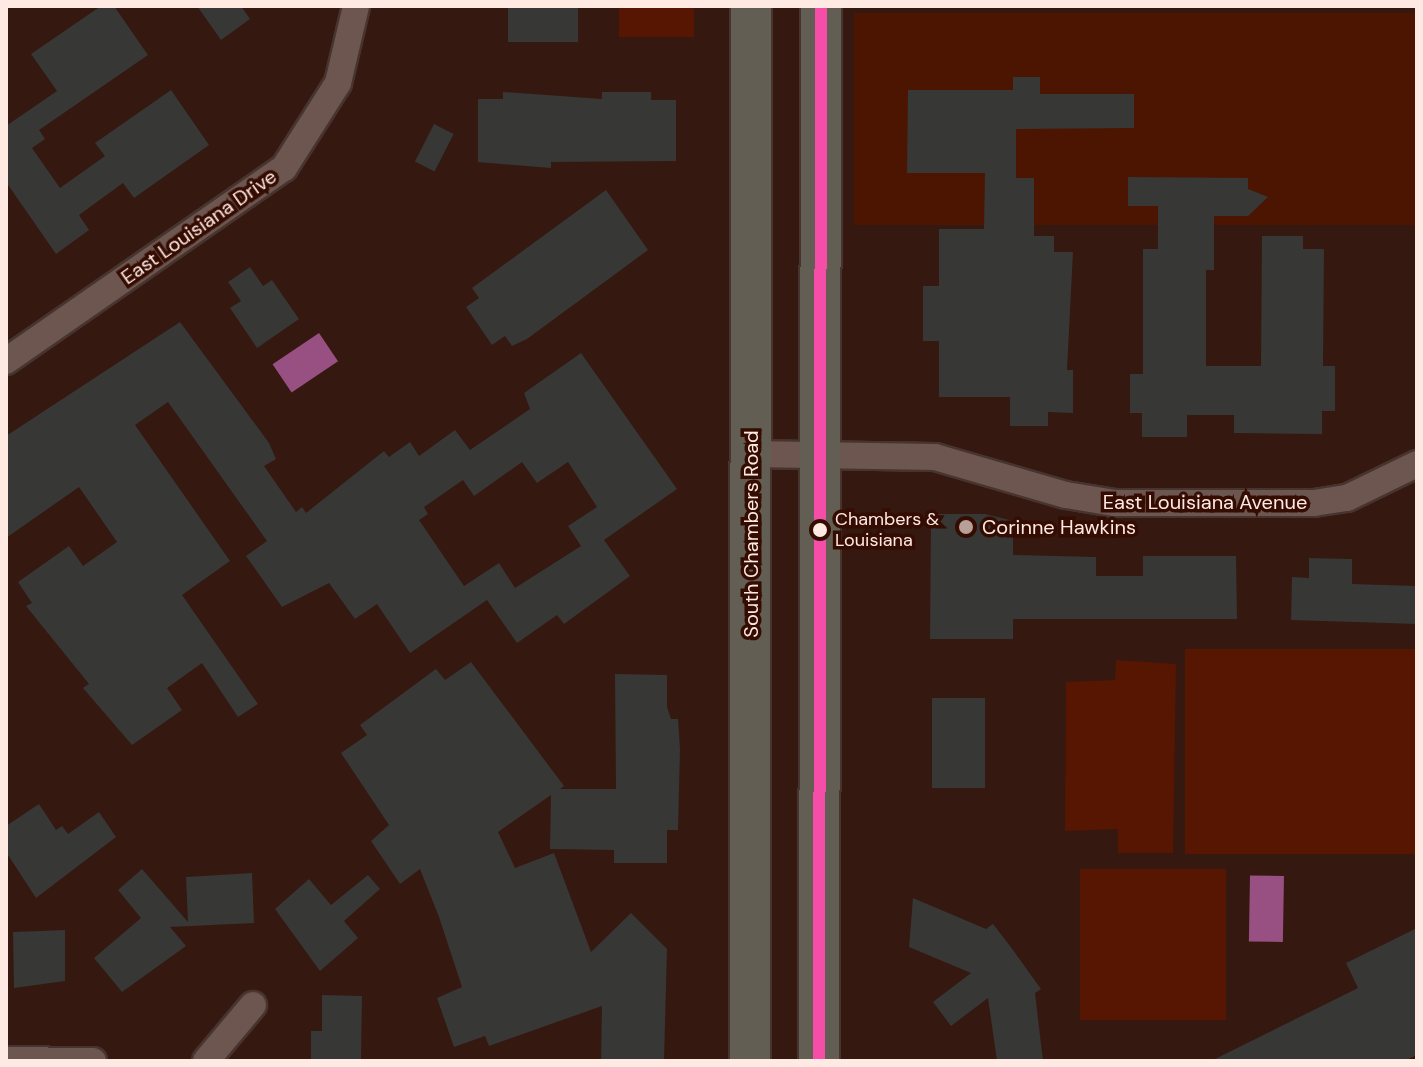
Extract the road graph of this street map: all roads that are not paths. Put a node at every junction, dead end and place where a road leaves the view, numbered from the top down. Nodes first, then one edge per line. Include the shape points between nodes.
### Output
1 (356, 6) edge
2 (751, 6) edge
3 (821, 6) edge
4 (6, 361) edge
5 (751, 454) junction
6 (820, 454) junction
7 (1417, 464) edge
8 (253, 1005) dead end
9 (6, 1060) edge
10 (93, 1061) edge
11 (206, 1061) edge
12 (750, 1061) edge
13 (819, 1061) edge

1 - 4 street, East Louisiana Drive via 338,83 284,168
2 - 5 main road, South Chambers Road
3 - 6 main road
5 - 6 street, East Louisiana Avenue
5 - 12 main road, South Chambers Road
6 - 7 street, East Louisiana Avenue via 947,459 1066,495 1115,503 1314,503 1347,498
6 - 13 main road
8 - 11 street
9 - 10 street

